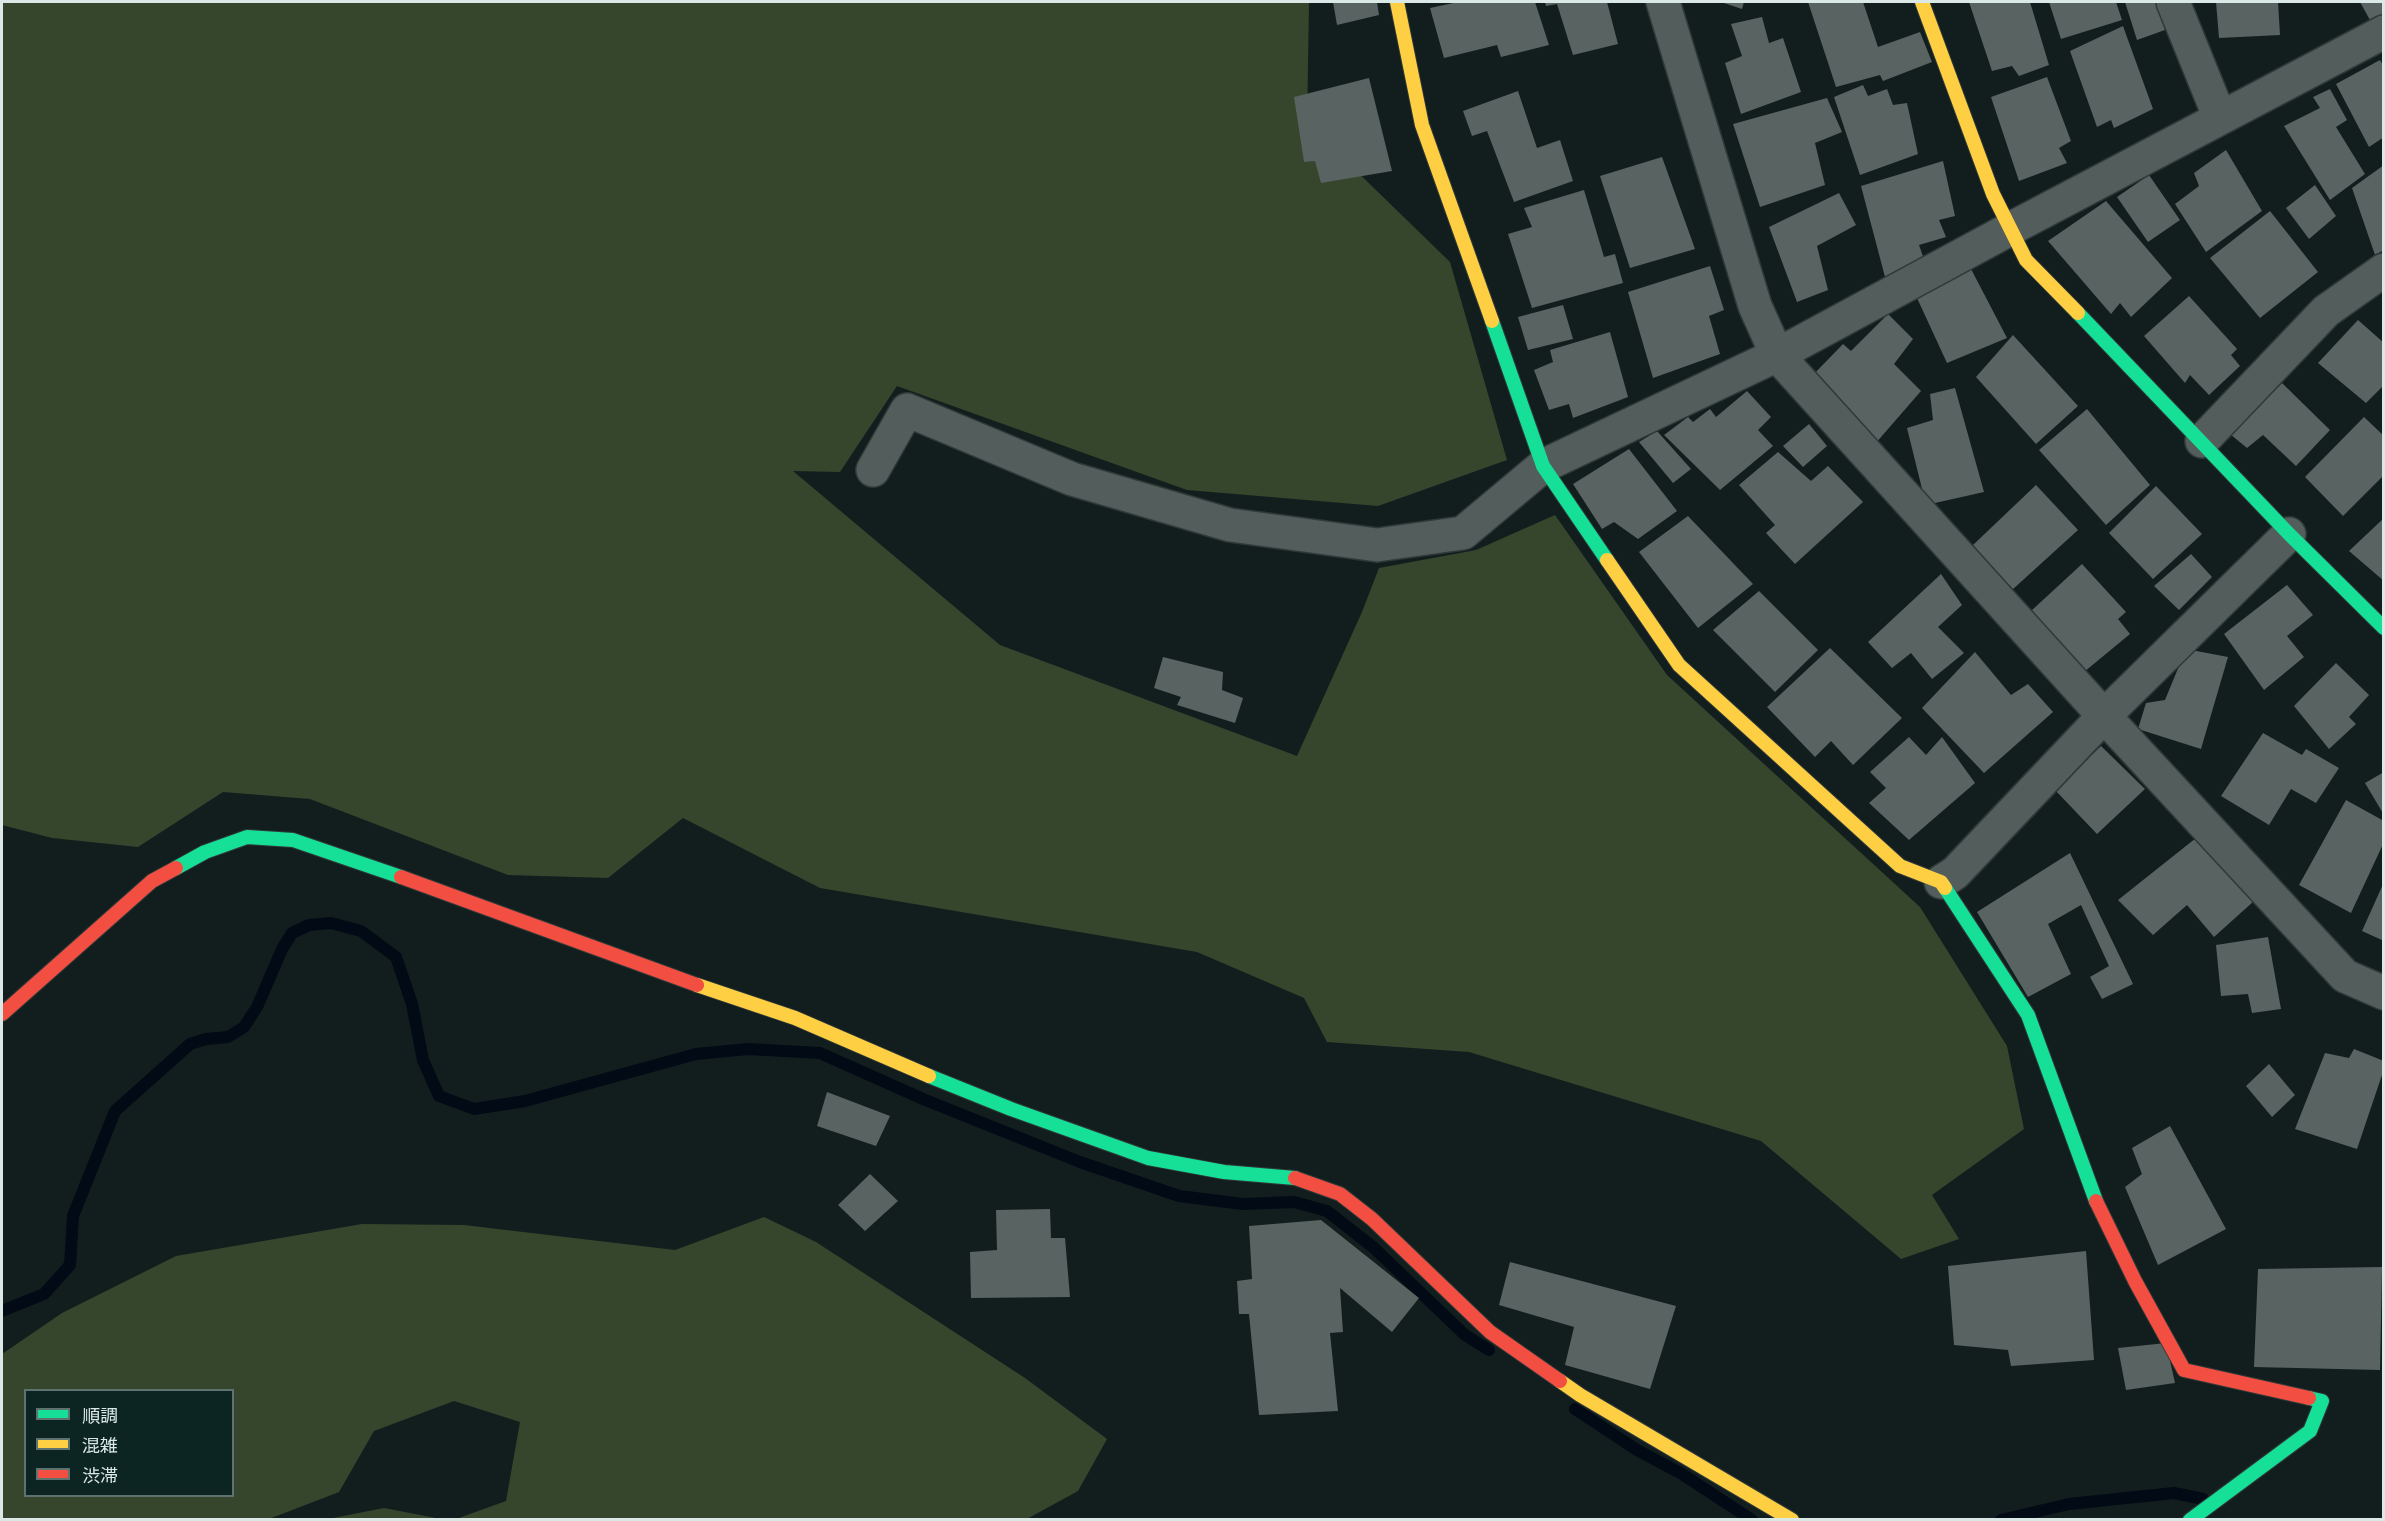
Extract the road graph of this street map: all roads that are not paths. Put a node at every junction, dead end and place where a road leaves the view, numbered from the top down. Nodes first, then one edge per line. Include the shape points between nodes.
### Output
1 (1397, 2) edge
2 (1663, 2) edge
3 (1922, 2) edge
4 (2173, 2) edge
5 (2384, 32) edge
6 (2220, 118) junction
7 (2010, 229) junction
8 (2384, 270) edge
9 (1777, 355) junction
10 (2202, 441) junction
11 (1543, 466) junction
12 (873, 470) dead end
13 (2289, 534) junction
14 (2384, 628) edge
15 (2104, 716) junction
16 (1941, 882) junction
17 (2384, 993) edge
18 (2, 1014) edge
19 (1792, 1520) edge
20 (2190, 1520) edge

1 - 11 street via 1422,125
2 - 9 street via 1755,306
3 - 7 street via 1993,194
4 - 6 street
5 - 6 street
6 - 7 street
7 - 9 street
7 - 10 street via 2026,260
8 - 10 street via 2326,311
9 - 11 street
9 - 15 street
10 - 13 street
11 - 12 street via 1462,533 1377,545 1230,525 1072,479 907,410
11 - 16 street via 1679,665 1900,866
13 - 14 street
13 - 15 street
15 - 16 street via 1955,873
15 - 17 street via 2345,976
16 - 20 street via 2028,1015 2097,1203 2184,1370 2322,1401 2310,1431
18 - 19 street via 152,881 205,852 247,837 293,840 795,1018 1011,1109 1148,1158 1224,1172 1293,1177 1340,1194 1372,1219 1490,1332 1580,1395

